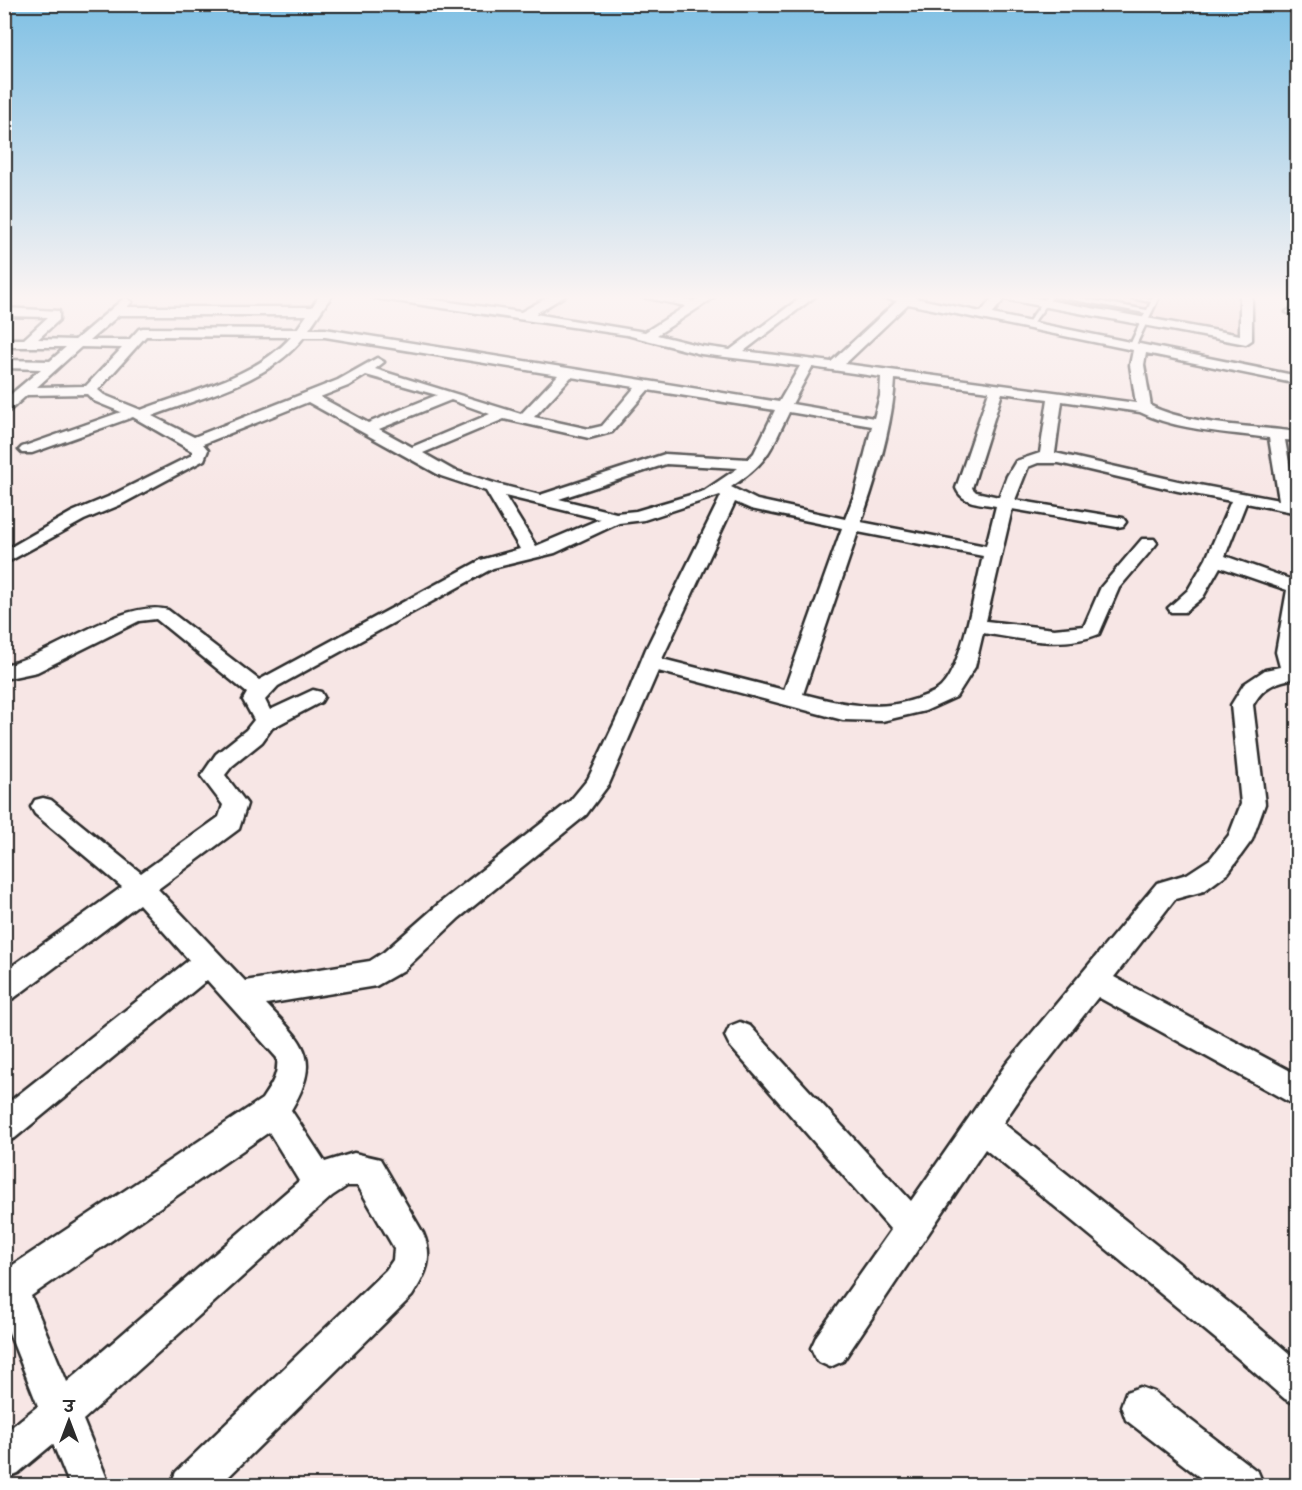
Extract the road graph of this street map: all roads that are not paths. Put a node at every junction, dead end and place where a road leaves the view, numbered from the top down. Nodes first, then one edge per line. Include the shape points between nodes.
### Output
1 (30, 365) edge
2 (53, 365) joint
3 (113, 365) edge
4 (261, 365) edge
5 (373, 365) edge
6 (520, 365) edge
7 (807, 365) edge
8 (822, 365) edge
9 (1137, 365) edge
10 (1220, 365) edge
11 (835, 366) joint
12 (364, 370) junction
13 (567, 372) junction
14 (888, 373) junction
15 (1298, 380) edge
16 (20, 385) junction
17 (645, 385) junction
18 (997, 387) junction
19 (90, 390) junction
20 (451, 395) junction
21 (1056, 396) junction
22 (310, 397) junction
23 (4, 408) edge
24 (783, 408) junction
25 (1144, 408) junction
26 (137, 413) junction
27 (503, 414) junction
28 (524, 419) junction
29 (880, 423) junction
30 (368, 428) junction
31 (1276, 434) junction
32 (1298, 437) edge
33 (193, 442) junction
34 (27, 450) dead end
35 (413, 452) junction
36 (1047, 457) junction
37 (753, 464) junction
38 (492, 488) junction
39 (724, 491) junction
40 (1240, 498) junction
41 (543, 499) junction
42 (1005, 503) junction
43 (1293, 507) edge
44 (616, 518) junction
45 (1117, 522) dead end
46 (852, 527) junction
47 (1148, 543) dead end
48 (993, 553) junction
49 (531, 554) junction
50 (4, 559) edge
51 (1215, 559) junction
52 (1297, 588) edge
53 (1178, 608) dead end
54 (975, 626) junction
55 (651, 663) junction
56 (1294, 671) edge
57 (4, 672) edge
58 (259, 691) junction
59 (313, 698) dead end
60 (791, 699) junction
61 (264, 723) junction
62 (43, 807) dead end
63 (141, 888) junction
64 (209, 961) junction
65 (1095, 981) junction
66 (4, 989) edge
67 (241, 995) junction
68 (740, 1036) dead end
69 (1298, 1092) edge
70 (273, 1110) junction
71 (982, 1126) junction
72 (4, 1127) edge
73 (320, 1185) junction
74 (912, 1228) junction
75 (7, 1291) edge
76 (830, 1348) dead end
77 (1298, 1386) edge
78 (1140, 1406) dead end
79 (61, 1413) junction
80 (4, 1459) edge
81 (90, 1485) edge
82 (190, 1485) edge
83 (1244, 1485) edge

1 - 2 street
2 - 16 street via 36,380
3 - 19 street
4 - 26 street via 243,375
5 - 12 street
6 - 13 street
7 - 24 street
8 - 11 street
9 - 25 street
10 - 15 street
11 - 14 street
12 - 20 street
12 - 22 street
13 - 17 street
13 - 28 street
14 - 18 street
14 - 29 street
16 - 19 street
16 - 23 street
17 - 24 street
17 - 28 street via 608,429 598,433
18 - 21 street
18 - 42 street via 964,488 971,496
19 - 26 street via 99,398
20 - 27 street
20 - 30 street
21 - 25 street
21 - 36 street
22 - 30 street
22 - 33 street
24 - 29 street
24 - 37 street
25 - 31 street via 1167,418
26 - 33 street
26 - 34 street
27 - 28 street
27 - 35 street
29 - 46 street
30 - 35 street
31 - 32 street
31 - 43 street
33 - 50 street via 200,450 199,457 190,463 78,516
35 - 38 street via 447,472
36 - 40 street
36 - 42 street via 1022,464
37 - 39 street
37 - 41 street via 664,459
38 - 41 street
38 - 49 street
39 - 44 street via 638,516
39 - 46 street via 751,504
39 - 55 street
40 - 43 street
40 - 51 street
41 - 44 street
42 - 45 street
42 - 48 street
44 - 49 street
46 - 48 street
46 - 60 street
47 - 54 street via 1110,587 1087,634
48 - 54 street
49 - 58 street via 487,564
51 - 52 street
51 - 53 street via 1196,593
52 - 56 street via 1286,652
54 - 60 street via 965,667 942,697 884,715 864,716
55 - 60 street
55 - 67 street via 597,784 578,808 450,910 394,961 376,973
56 - 65 street via 1272,675 1251,689 1242,705 1252,804 1240,840 1219,866 1195,883 1166,891
57 - 58 street via 30,667 132,617 150,613 161,614
58 - 61 street via 255,700
59 - 61 street
61 - 63 street via 250,741 223,760 213,776 235,804 230,822
62 - 63 street
63 - 64 street
63 - 66 street
64 - 67 street
64 - 72 street
65 - 69 street
65 - 71 street via 1018,1074
67 - 70 street via 290,1051 295,1064
68 - 74 street
70 - 73 street
70 - 75 street
71 - 74 street
71 - 77 street
73 - 79 street
73 - 82 street via 355,1167 368,1171 411,1245 411,1265 399,1282
74 - 76 street
75 - 79 street
78 - 83 street
79 - 80 street
79 - 81 street

